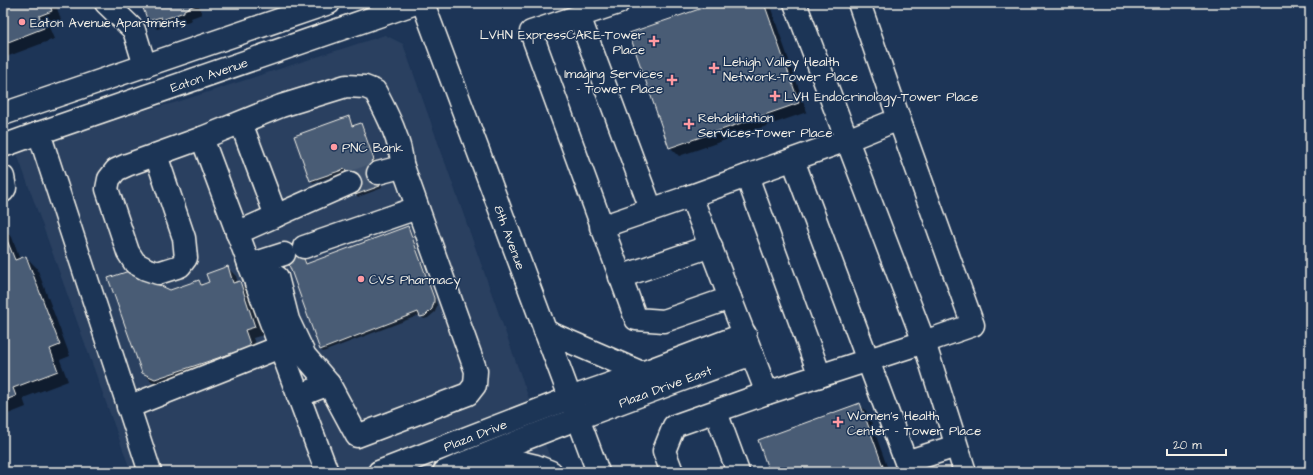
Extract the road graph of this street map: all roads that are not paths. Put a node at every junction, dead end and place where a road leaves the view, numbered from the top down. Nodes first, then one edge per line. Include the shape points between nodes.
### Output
1 (106, 3) edge
2 (123, 3) edge
3 (329, 3) edge
4 (416, 3) edge
5 (423, 3) edge
6 (618, 3) edge
7 (795, 3) edge
8 (859, 3) edge
9 (579, 16) junction
10 (134, 30) junction
11 (145, 66) junction
12 (3, 114) edge
13 (899, 119) junction
14 (241, 123) junction
15 (39, 133) junction
16 (202, 138) junction
17 (847, 140) junction
18 (3, 146) edge
19 (156, 155) junction
20 (793, 160) junction
21 (747, 176) junction
22 (3, 177) edge
23 (350, 183) tunnel mouth
24 (3, 191) edge
25 (690, 196) junction
26 (417, 208) junction
27 (651, 209) junction
28 (276, 216) junction
29 (601, 227) junction
30 (237, 233) junction
31 (711, 246) junction
32 (253, 274) junction
33 (620, 277) junction
34 (730, 298) junction
35 (545, 331) junction
36 (745, 334) junction
37 (924, 342) junction
38 (280, 347) junction
39 (752, 354) junction
40 (868, 360) junction
41 (642, 373) junction
42 (820, 376) junction
43 (329, 384) junction
44 (767, 394) junction
45 (298, 396) junction
46 (570, 398) junction
47 (128, 407) junction
48 (716, 412) junction
49 (578, 419) junction
50 (956, 446) junction
51 (467, 462) junction
52 (150, 472) edge
53 (327, 472) edge
54 (380, 472) edge
55 (444, 472) edge
56 (551, 472) edge
57 (598, 472) edge
58 (672, 472) edge
59 (738, 472) edge
60 (965, 472) edge

1 - 10 street
2 - 10 street
3 - 11 street
4 - 15 street, Eaton Avenue
5 - 35 street, 8th Avenue
6 - 9 street
7 - 17 street
8 - 13 street
9 - 27 street
9 - 29 street via 531,32
10 - 11 street
11 - 12 street
13 - 17 street
13 - 37 street via 973,325
14 - 16 street
14 - 26 street via 281,106 346,86 365,87 375,91 387,114 401,158 392,168
14 - 28 street
15 - 18 street, Eaton Avenue
15 - 47 street
16 - 19 street
16 - 30 street
17 - 20 street
17 - 37 street
19 - 19 street via 116,170 108,179 107,189 128,252 135,263 158,273 180,266 186,258 184,238
20 - 21 street
20 - 40 street
21 - 25 street
21 - 42 street
22 - 24 street
23 - 28 street
25 - 27 street
25 - 31 street
26 - 32 street via 294,250
26 - 43 street via 476,372 475,384 468,394 357,436
27 - 29 street
28 - 30 street
29 - 33 street
30 - 32 street
31 - 33 street
31 - 34 street
32 - 38 street
32 - 43 street via 276,277 288,320 305,356
33 - 34 street via 636,319 664,321
34 - 36 street
35 - 41 street
35 - 46 street, 8th Avenue
36 - 39 street
36 - 41 street, Plaza Drive East
37 - 40 street
37 - 50 street
38 - 45 street
38 - 47 street
39 - 44 street
39 - 49 street, Plaza Drive East
40 - 42 street
40 - 50 street via 906,462
41 - 46 street, Plaza Drive East
42 - 44 street
43 - 45 street
44 - 48 street
45 - 53 street
46 - 49 street, 8th Avenue
46 - 54 street, Plaza Drive
47 - 52 street
48 - 58 street via 674,426 664,451
48 - 59 street
49 - 51 street, Plaza Drive
49 - 57 street, 8th Avenue
50 - 60 street
51 - 55 street, Plaza Drive
51 - 56 street via 519,462

